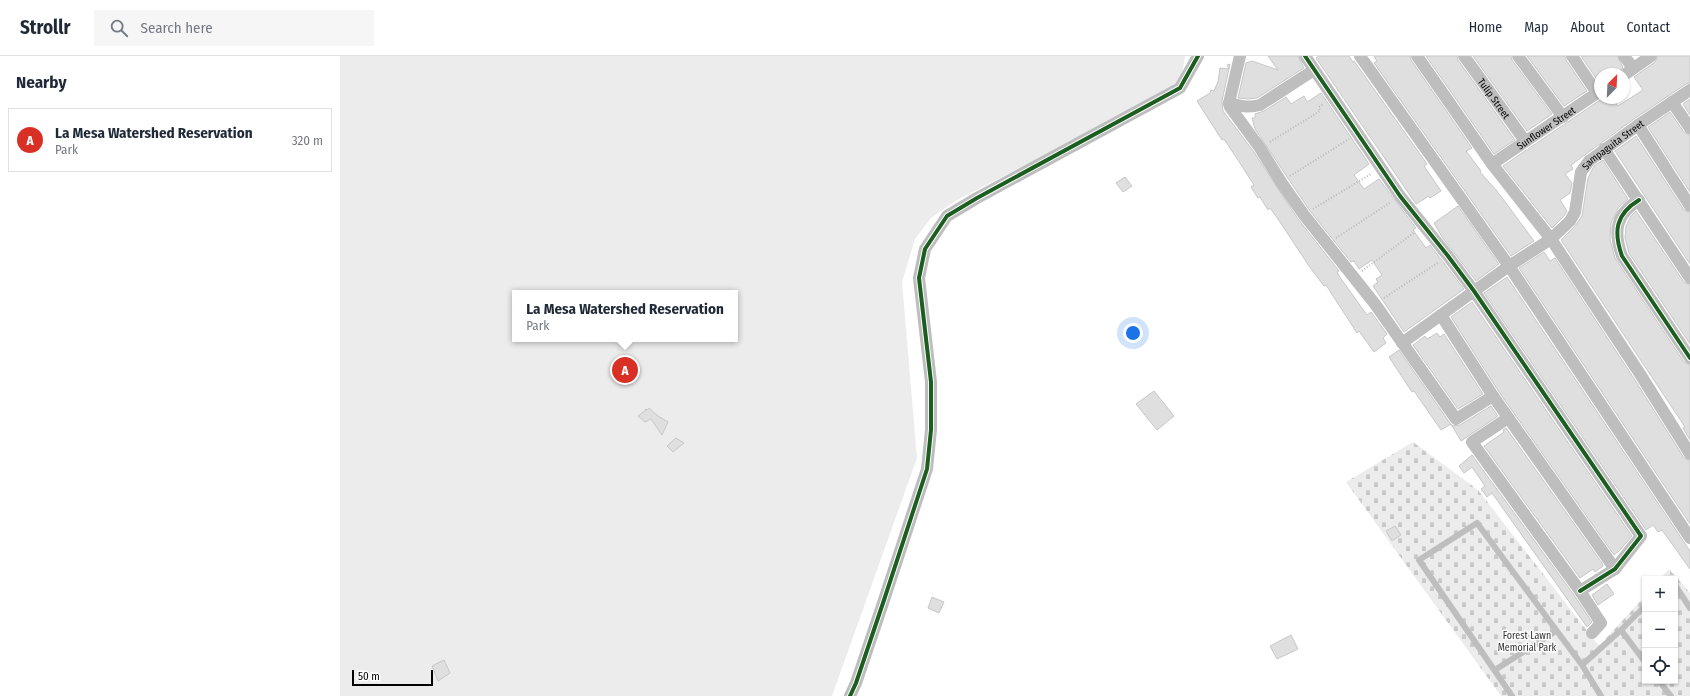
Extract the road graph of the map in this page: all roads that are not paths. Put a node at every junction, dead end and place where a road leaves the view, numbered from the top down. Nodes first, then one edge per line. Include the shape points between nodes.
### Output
1 (1198, 56) edge
2 (1240, 56) edge
3 (1305, 56) edge
4 (1360, 56) edge
5 (1417, 56) edge
6 (1464, 56) edge
7 (1518, 56) edge
8 (1572, 56) edge
9 (1624, 56) edge
10 (1652, 56) edge
11 (1627, 68) edge
12 (1314, 70) junction
13 (1630, 71) edge
14 (1594, 86) edge
15 (1690, 90) edge
16 (1594, 95) edge
17 (1229, 102) junction
18 (1672, 102) junction
19 (1563, 117) junction
20 (1638, 125) junction
21 (1690, 128) edge
22 (1525, 141) junction
23 (1604, 149) junction
24 (1492, 164) junction
25 (1639, 200) junction
26 (1690, 206) edge
27 (1552, 239) junction
28 (1509, 266) junction
29 (1690, 278) edge
30 (1474, 292) junction
31 (1440, 315) junction
32 (1402, 343) junction
33 (1690, 358) edge
34 (1493, 396) junction
35 (1508, 418) junction
36 (1690, 454) edge
37 (1690, 538) edge
38 (1615, 569) junction
39 (1678, 590) edge
40 (1580, 591) junction
41 (1690, 608) edge
42 (1642, 609) edge
43 (1621, 630) junction
44 (1556, 631) junction
45 (1592, 633) dead end
46 (1642, 658) edge
47 (1582, 665) junction
48 (1495, 670) junction
49 (1661, 684) edge
50 (850, 696) edge
51 (1512, 696) edge
52 (1601, 696) edge
53 (1670, 696) edge

1 - 50 street via 1180,88 947,216 925,249 920,278 931,382 931,430 927,469
2 - 17 street
3 - 12 street
4 - 28 street
5 - 24 street
6 - 22 street, Tulip Street
7 - 19 street
8 - 14 street
9 - 11 street
10 - 13 street
12 - 17 street via 1260,106 1243,107
12 - 30 street via 1400,196
15 - 18 street, Sampaguita Street
16 - 19 street, Sunflower Street
17 - 32 street via 1235,115 1304,215 1375,304
18 - 20 street, Sampaguita Street
18 - 21 street
19 - 22 street, Sunflower Street
20 - 23 street, Sampaguita Street
20 - 26 street
22 - 24 street, Sunflower Street
23 - 25 street
23 - 27 street, Sampaguita Street via 1589,161 1581,172 1575,212 1570,221
24 - 27 street
25 - 29 street
25 - 33 street via 1622,213 1616,234 1618,244 1622,256
27 - 28 street, Sampaguita Street
27 - 36 street
28 - 30 street, Sampaguita Street
28 - 37 street
30 - 31 street, Sampaguita Street
30 - 38 street via 1641,536
31 - 32 street, Sampaguita Street
31 - 34 street
32 - 34 street via 1456,419
34 - 35 street
35 - 38 street
35 - 40 street via 1472,442
38 - 40 street
39 - 41 lane
40 - 45 street via 1601,623
42 - 43 lane
43 - 46 lane
43 - 47 lane
44 - 47 lane
44 - 48 lane
44 - 48 lane via 1478,523 1419,560
47 - 52 lane
48 - 51 lane
49 - 53 lane

